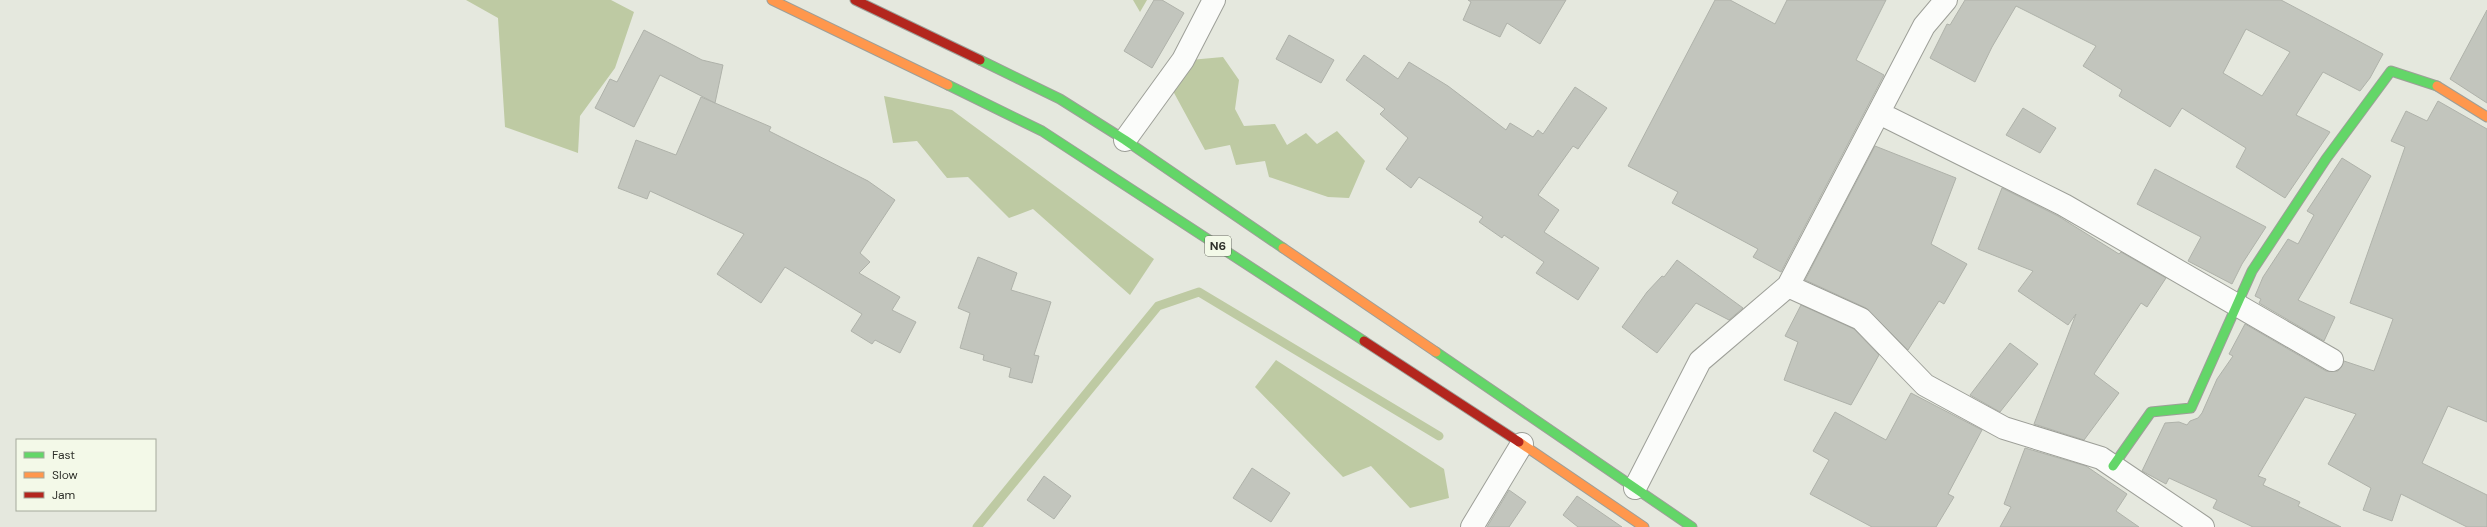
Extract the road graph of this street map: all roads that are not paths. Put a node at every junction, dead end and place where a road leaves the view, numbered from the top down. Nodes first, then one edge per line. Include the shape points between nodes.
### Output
1 (772, 0) edge
2 (855, 0) edge
3 (1214, 0) edge
4 (1946, 0) edge
5 (1879, 113) junction
6 (2487, 117) edge
7 (1125, 140) junction
8 (1788, 286) junction
9 (2238, 306) junction
10 (2332, 360) dead end
11 (1522, 444) junction
12 (2113, 466) junction
13 (1635, 488) junction
14 (1472, 527) edge
15 (1644, 527) edge
16 (1692, 527) edge
17 (2203, 527) edge

1 - 11 main road, N6 via 1042,131
2 - 7 main road, N6 via 1060,99
3 - 7 street via 1183,60
4 - 5 street via 1924,26
5 - 8 street
5 - 9 street via 2064,205
6 - 9 main road via 2440,87 2391,70 2326,160 2252,271
7 - 13 main road, N6
8 - 12 street via 1861,319 1925,385 2004,428 2102,458
8 - 13 street via 1700,362
9 - 10 street
9 - 12 main road via 2191,408 2151,412
11 - 14 street
11 - 15 main road, N6
12 - 17 street
13 - 16 main road, N6

